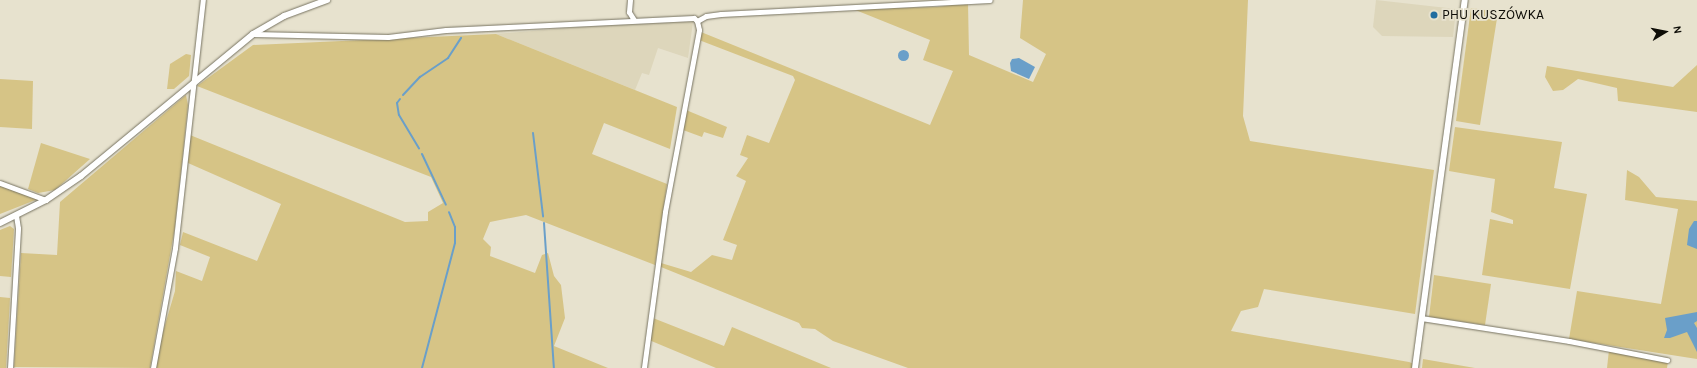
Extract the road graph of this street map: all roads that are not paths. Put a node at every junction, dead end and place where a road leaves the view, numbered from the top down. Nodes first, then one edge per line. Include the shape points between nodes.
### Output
1 (203, 0) edge
2 (327, 0) edge
3 (630, 0) edge
4 (990, 0) edge
5 (1465, 0) edge
6 (634, 20) junction
7 (697, 21) junction
8 (253, 34) junction
9 (192, 82) junction
10 (0, 183) edge
11 (46, 200) junction
12 (16, 216) junction
13 (0, 223) edge
14 (1421, 318) junction
15 (1667, 360) dead end
16 (10, 368) edge
17 (153, 368) edge
18 (644, 368) edge
19 (1415, 368) edge

1 - 9 street
2 - 8 street via 284,16
3 - 6 street via 629,12
4 - 7 street via 721,14 706,16
5 - 14 street
6 - 7 street via 688,17
6 - 8 street via 446,30 388,37
7 - 18 street via 698,30 665,212
8 - 9 street
9 - 11 street via 81,176
9 - 17 street via 175,248
10 - 11 street
11 - 12 street
12 - 13 street
12 - 16 street via 18,228
14 - 15 street via 1570,341
14 - 19 street

